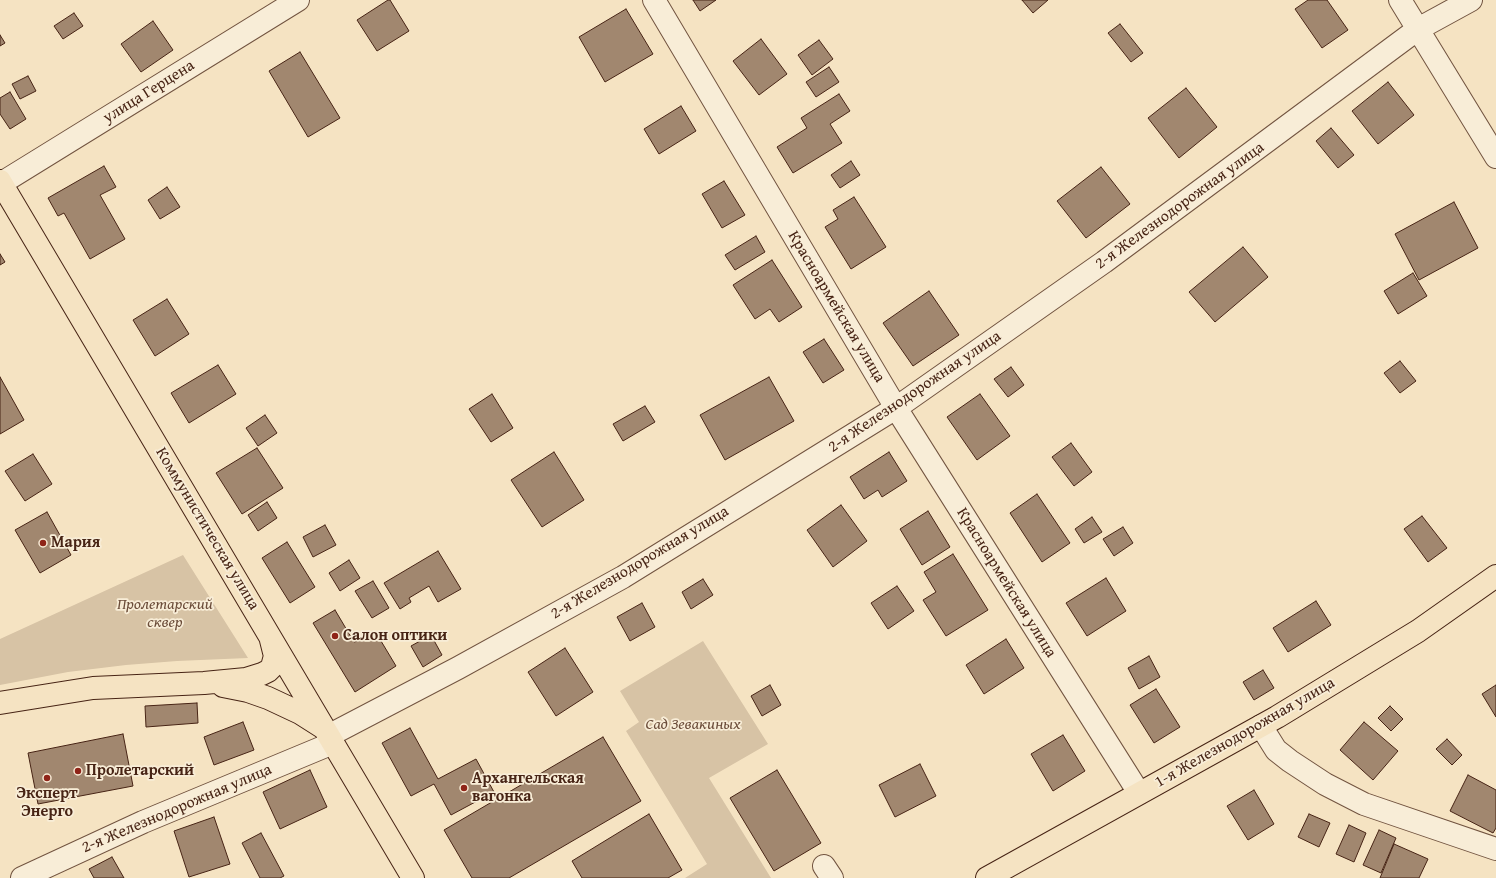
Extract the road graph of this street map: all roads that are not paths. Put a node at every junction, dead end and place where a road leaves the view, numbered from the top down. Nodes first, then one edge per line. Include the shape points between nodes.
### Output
1 (298, 0) edge
2 (654, 0) edge
3 (1400, 0) edge
4 (1472, 0) edge
5 (1418, 29) junction
6 (1496, 157) edge
7 (0, 183) edge
8 (896, 408) junction
9 (1496, 576) edge
10 (271, 637) junction
11 (204, 683) junction
12 (0, 703) edge
13 (1261, 726) junction
14 (328, 736) junction
15 (1139, 793) junction
16 (1496, 849) edge
17 (22, 878) edge
18 (412, 878) edge
19 (987, 878) edge

1 - 7 street, улица Герцена
2 - 8 street, Красноармейская улица
3 - 5 street
4 - 5 street, 2-я Железнодорожная улица
5 - 6 street
5 - 8 street, 2-я Железнодорожная улица via 1104,262
7 - 10 main road, Коммунистическая улица
8 - 14 street, 2-я Железнодорожная улица via 623,577
8 - 15 street, Красноармейская улица
9 - 13 main road, 1-я Железнодорожная улица via 1418,631
10 - 11 main road via 275,656 268,671 246,678
10 - 14 main road, Коммунистическая улица
11 - 12 main road via 93,688
11 - 14 main road via 248,691 268,698 300,713
13 - 15 main road, 1-я Железнодорожная улица
13 - 16 street via 1276,750 1325,784 1364,804
14 - 17 street, 2-я Железнодорожная улица
14 - 18 main road, Коммунистическая улица
15 - 19 main road, 1-я Железнодорожная улица

